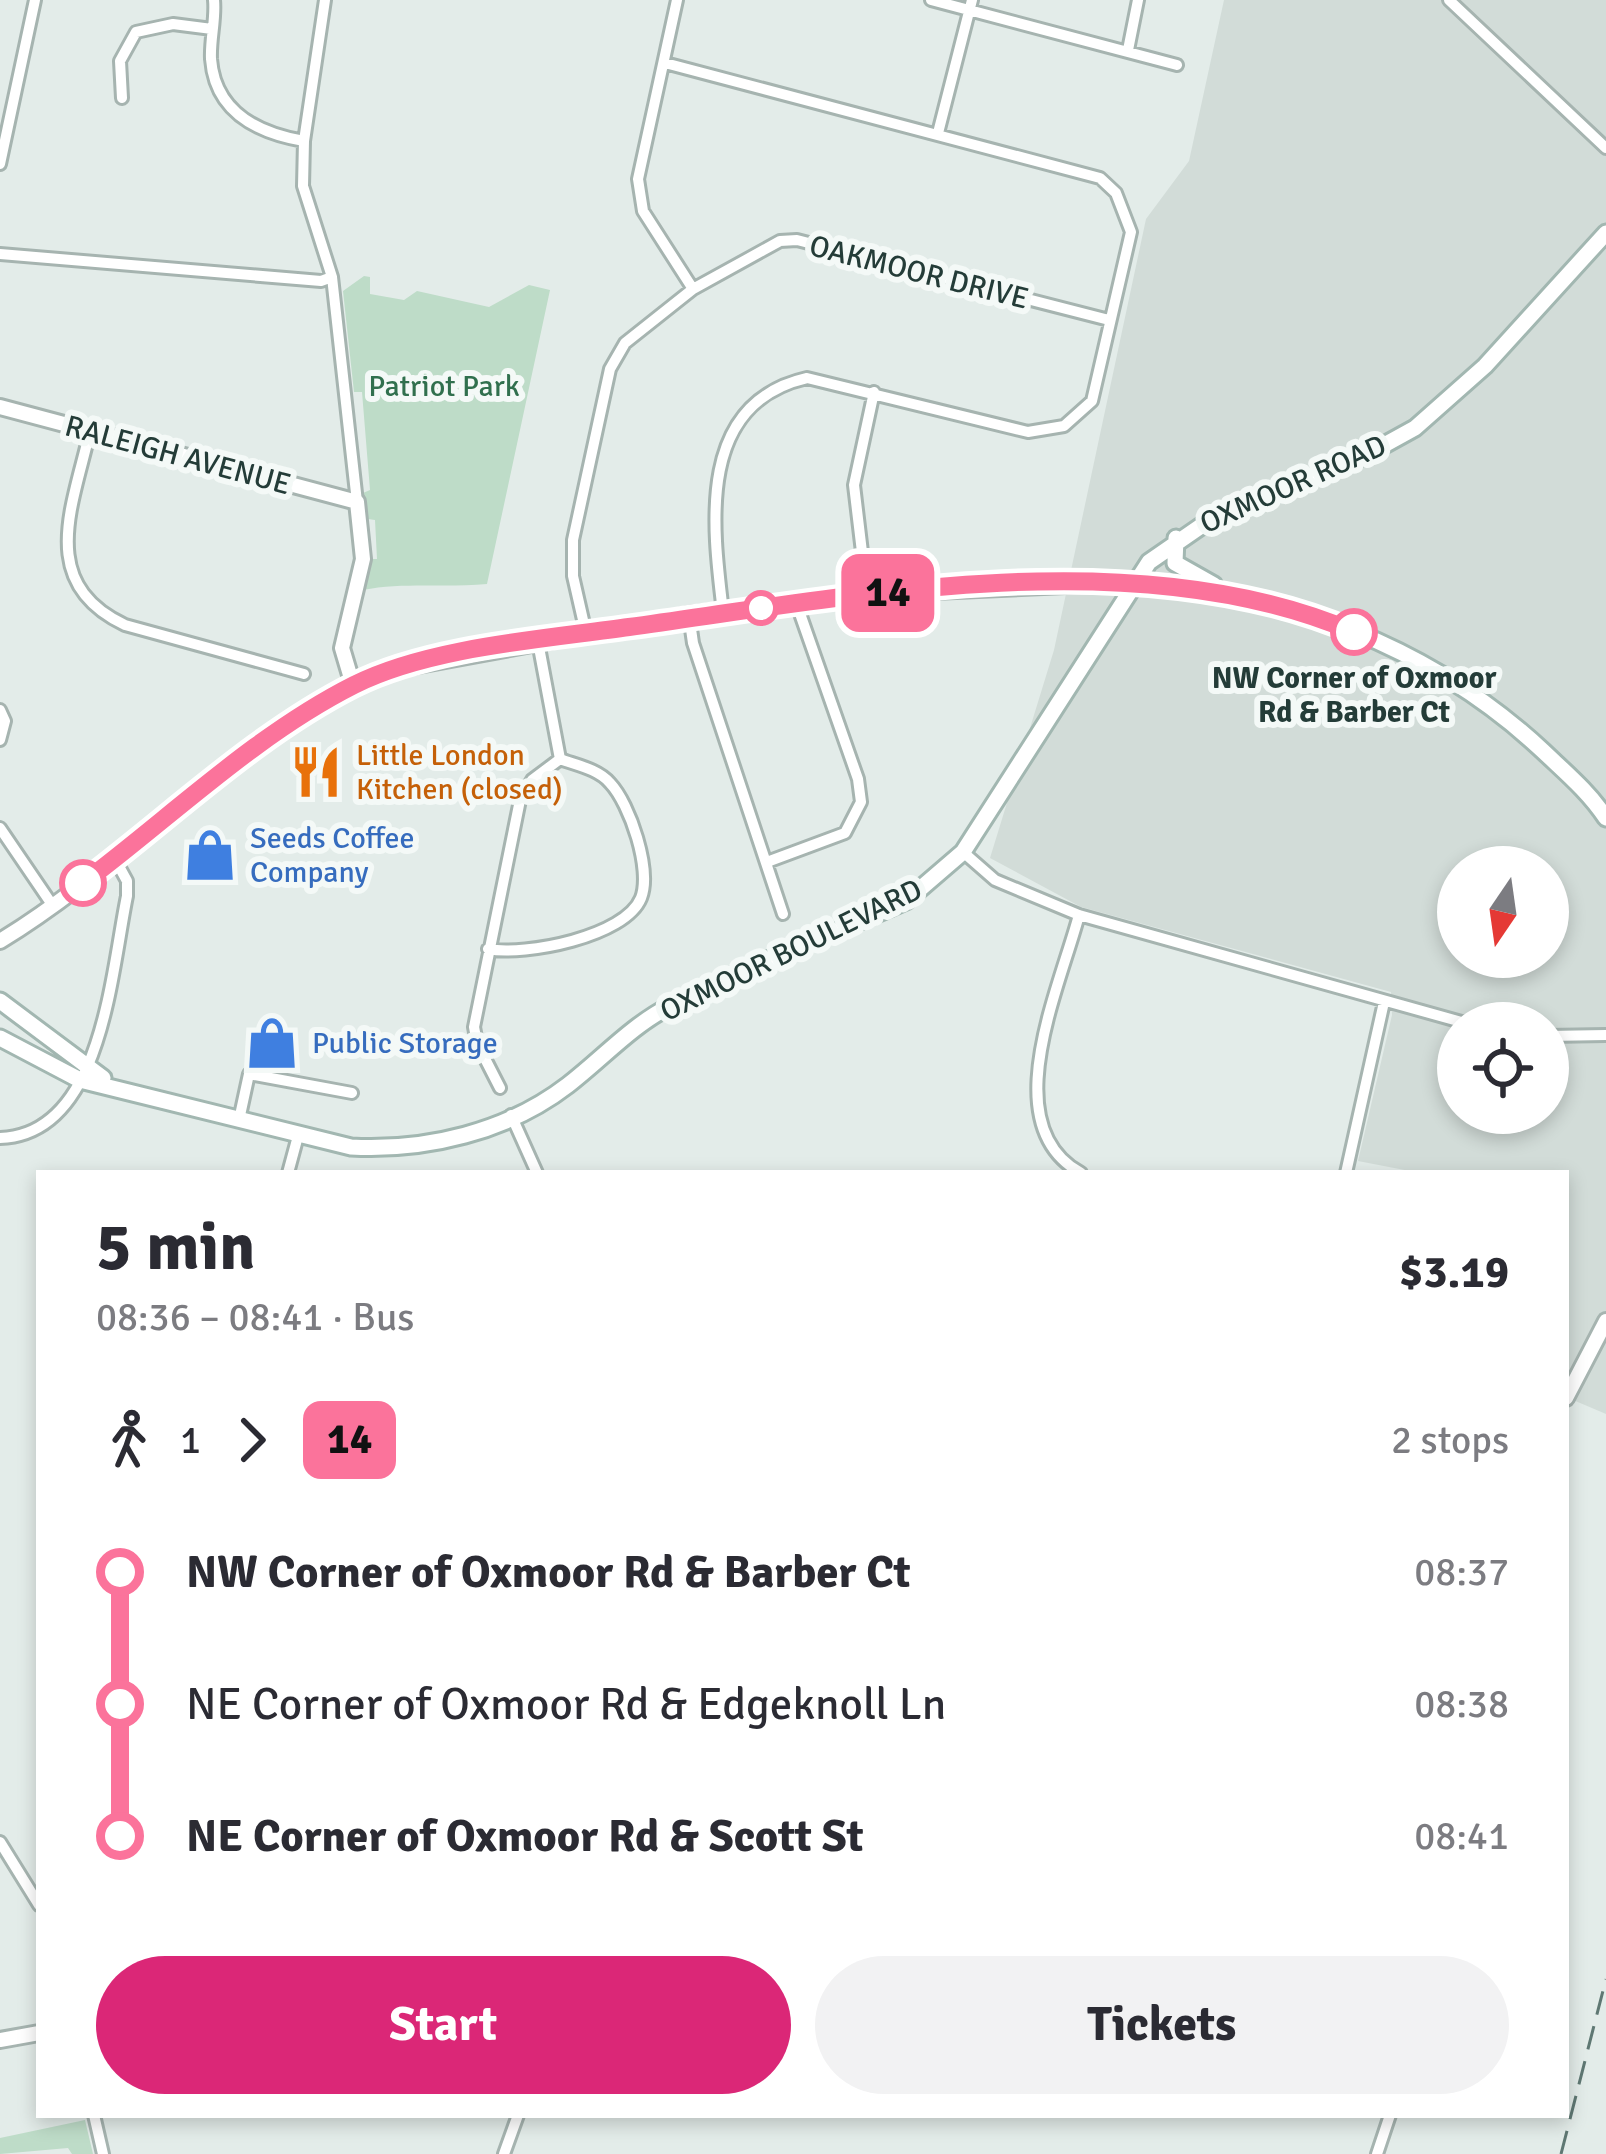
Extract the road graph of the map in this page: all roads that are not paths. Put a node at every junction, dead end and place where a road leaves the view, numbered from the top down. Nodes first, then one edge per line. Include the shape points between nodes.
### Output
1 (35, 0) edge
2 (214, 0) edge
3 (325, 0) edge
4 (677, 0) edge
5 (931, 0) edge
6 (1138, 0) edge
7 (1449, 0) edge
8 (970, 5) edge
9 (212, 29) junction
10 (1128, 50) junction
11 (665, 63) junction
12 (1177, 65) dead end
13 (122, 98) dead end
14 (938, 133) junction
15 (304, 141) junction
16 (1606, 148) edge
17 (0, 164) edge
18 (1606, 233) edge
19 (0, 254) edge
20 (332, 277) junction
21 (693, 289) junction
22 (1109, 320) junction
23 (874, 392) junction
24 (0, 407) edge
25 (90, 431) junction
26 (357, 502) junction
27 (1176, 538) junction
28 (1133, 582) junction
29 (1228, 591) junction
30 (867, 594) junction
31 (797, 605) junction
32 (723, 612) junction
33 (689, 616) junction
34 (586, 633) junction
35 (538, 641) junction
36 (304, 674) dead end
37 (353, 685) junction
38 (0, 710) edge
39 (0, 740) edge
40 (560, 759) junction
41 (1606, 818) edge
42 (0, 831) edge
43 (963, 852) junction
44 (115, 859) junction
45 (767, 862) junction
46 (52, 906) junction
47 (783, 914) dead end
48 (1079, 915) junction
49 (0, 940) edge
50 (488, 950) junction
51 (0, 1001) edge
52 (1384, 1002) junction
53 (1437, 1016) edge
54 (1606, 1035) edge
55 (1569, 1036) edge
56 (0, 1039) edge
57 (83, 1074) junction
58 (500, 1088) dead end
59 (352, 1093) dead end
60 (512, 1115) junction
61 (239, 1120) junction
62 (298, 1136) junction
63 (0, 1138) edge
64 (289, 1170) edge
65 (536, 1170) edge
66 (1077, 1170) edge
67 (1347, 1170) edge
68 (1606, 1321) edge
69 (1569, 1393) edge
70 (0, 1842) edge
71 (36, 1900) edge
72 (36, 2033) edge
73 (0, 2040) edge
74 (95, 2118) edge
75 (517, 2118) edge
76 (1389, 2118) edge
77 (103, 2154) edge
78 (504, 2154) edge
79 (1377, 2154) edge

1 - 17 street
2 - 9 street
3 - 15 street
4 - 11 street
5 - 8 street
6 - 10 street
7 - 16 street
8 - 10 street
8 - 14 street
9 - 13 street via 136,32 121,61
9 - 15 street via 211,62 230,108 269,135
10 - 12 street
11 - 14 street
11 - 21 street via 638,178 643,211
14 - 22 street via 1100,178 1116,193 1131,232
15 - 20 street via 303,186
18 - 27 main road, OXMOOR ROAD via 1485,366 1415,428
19 - 20 street
20 - 26 street
21 - 22 street, OAKMOOR DRIVE via 780,241 797,240
21 - 34 street, OAKMOOR DRIVE via 625,343 610,369 573,540
22 - 23 street via 1091,401 1064,426 1028,432
23 - 30 street via 854,485
23 - 32 street via 807,378 774,386 732,428 711,518
24 - 25 street, RALEIGH AVENUE
25 - 26 street, RALEIGH AVENUE
25 - 36 street via 66,534 80,592 124,625
26 - 37 street via 363,559 342,648
27 - 28 main road, OXMOOR ROAD
27 - 29 main road via 1175,563
28 - 29 main road
28 - 30 street
28 - 43 main road, OXMOOR BOULEVARD
29 - 41 main road via 1326,620 1460,682 1525,734
30 - 31 street
31 - 32 street
31 - 45 street via 861,802 845,832
32 - 33 street
33 - 34 street
33 - 45 street
34 - 35 street
35 - 37 street via 436,659
35 - 40 street
37 - 44 street via 230,767
38 - 39 street
40 - 50 street via 520,800
40 - 50 street via 613,785 646,876 641,899 617,921 542,951
42 - 46 street
43 - 48 street via 995,880
43 - 60 main road, OXMOOR BOULEVARD via 906,901 652,1016 563,1089
44 - 46 street
44 - 57 street via 128,896
45 - 47 street
46 - 49 street
48 - 52 street
48 - 66 street via 1034,1090 1036,1120 1051,1150
50 - 58 street via 474,1027
51 - 57 main road, OXMOOR BOULEVARD
52 - 53 street
52 - 67 street
54 - 55 street
56 - 57 main road, OXMOOR BOULEVARD
57 - 61 main road, OXMOOR BOULEVARD
57 - 63 street via 52,1123
59 - 61 street via 249,1074
60 - 62 main road, OXMOOR BOULEVARD via 445,1142 395,1150
60 - 65 street
61 - 62 main road, OXMOOR BOULEVARD
62 - 64 street
68 - 69 street
70 - 71 street
72 - 73 street
74 - 77 street
75 - 78 street
76 - 79 street

